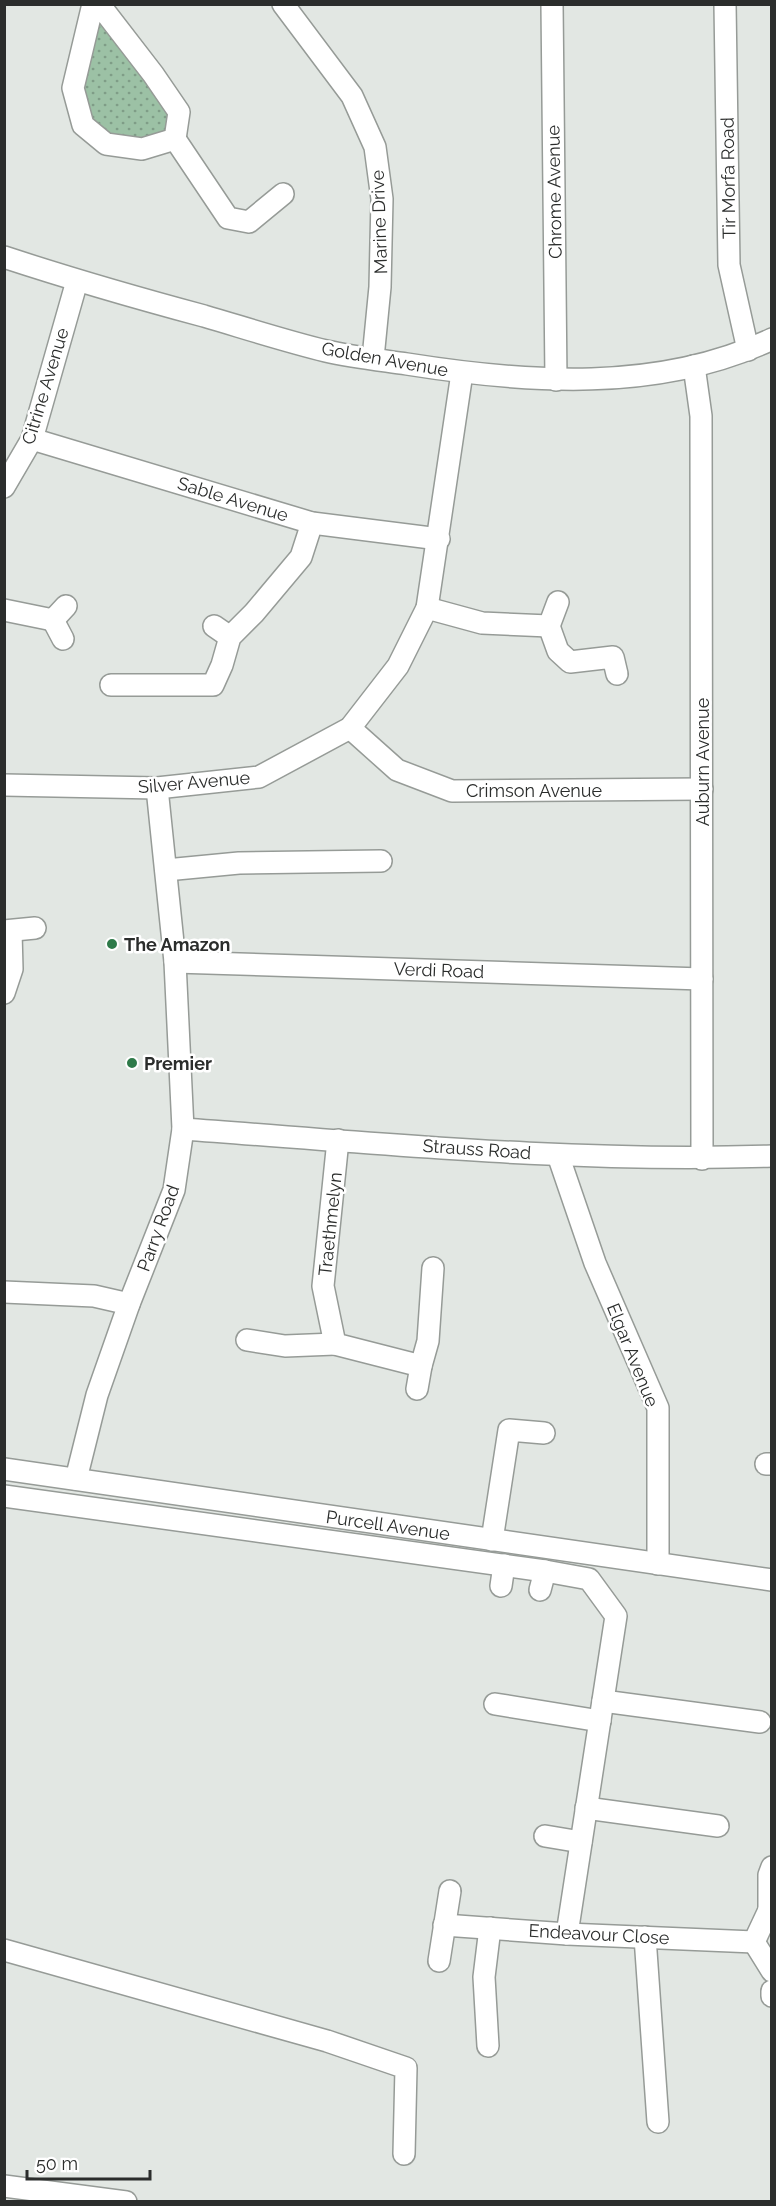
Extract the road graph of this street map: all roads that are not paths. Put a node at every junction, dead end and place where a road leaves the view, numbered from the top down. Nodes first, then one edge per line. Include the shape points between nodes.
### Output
1 (93, 4) edge
2 (99, 4) edge
3 (283, 4) edge
4 (552, 4) edge
5 (725, 4) edge
6 (175, 139) junction
7 (283, 194) dead end
8 (4, 257) edge
9 (77, 281) junction
10 (771, 339) edge
11 (748, 350) junction
12 (373, 358) junction
13 (694, 366) junction
14 (462, 373) junction
15 (556, 380) junction
16 (32, 440) junction
17 (4, 487) edge
18 (312, 523) junction
19 (439, 539) junction
20 (558, 602) dead end
21 (427, 608) junction
22 (4, 610) edge
23 (549, 626) junction
24 (63, 639) dead end
25 (617, 674) dead end
26 (111, 686) dead end
27 (350, 728) junction
28 (4, 785) edge
29 (157, 788) junction
30 (702, 789) junction
31 (381, 861) dead end
32 (166, 870) junction
33 (35, 928) dead end
34 (8, 932) edge
35 (175, 962) junction
36 (702, 979) junction
37 (4, 993) edge
38 (183, 1129) junction
39 (338, 1140) junction
40 (558, 1155) junction
41 (771, 1156) edge
42 (702, 1158) junction
43 (433, 1268) dead end
44 (4, 1292) edge
45 (129, 1304) junction
46 (247, 1340) dead end
47 (324, 1344) junction
48 (421, 1366) junction
49 (417, 1389) dead end
50 (544, 1433) dead end
51 (4, 1469) edge
52 (76, 1479) junction
53 (4, 1497) edge
54 (492, 1540) junction
55 (658, 1564) junction
56 (771, 1580) edge
57 (495, 1704) dead end
58 (601, 1711) junction
59 (760, 1722) dead end
60 (586, 1808) junction
61 (718, 1826) dead end
62 (545, 1836) dead end
63 (581, 1842) junction
64 (771, 1868) edge
65 (450, 1891) dead end
66 (770, 1910) edge
67 (444, 1925) junction
68 (490, 1928) junction
69 (567, 1934) junction
70 (645, 1937) junction
71 (754, 1942) junction
72 (4, 1950) edge
73 (439, 1961) dead end
74 (771, 1971) edge
75 (771, 1990) edge
76 (771, 1996) edge
77 (488, 2046) dead end
78 (658, 2122) dead end
79 (404, 2154) dead end
80 (4, 2186) edge
81 (126, 2202) edge

1 - 6 street via 73,88 83,125 106,144 142,149
2 - 6 street via 179,112
3 - 12 street, Marine Drive via 352,96 375,147 382,199 381,287
4 - 15 street, Chrome Avenue
5 - 11 street, Tir Morfa Road via 729,265
6 - 7 street via 228,218 249,222
8 - 9 street, Golden Avenue
9 - 12 street, Golden Avenue via 327,351
9 - 16 street, Citrine Avenue
10 - 11 street, Golden Avenue
11 - 13 street, Golden Avenue
12 - 14 street, Golden Avenue
13 - 15 street, Golden Avenue via 628,377
13 - 30 street, Auburn Avenue via 701,416
14 - 15 street, Golden Avenue
14 - 19 street, Silver Avenue
16 - 17 street, Citrine Avenue
16 - 18 street, Sable Avenue
18 - 19 street, Sable Avenue
18 - 26 street via 301,557 254,613 222,631 222,665 213,685
19 - 21 street, Silver Avenue
20 - 23 street
21 - 23 street via 482,623
21 - 27 street, Silver Avenue via 398,666
22 - 24 street via 60,613
23 - 25 street via 558,651 570,662 613,657
27 - 29 street, Silver Avenue via 259,777
27 - 30 street, Crimson Avenue via 397,770 452,790
28 - 29 street, Silver Avenue
29 - 32 street, Parry Road
30 - 36 street, Auburn Avenue
31 - 32 street via 239,863
32 - 35 street, Parry Road
33 - 34 street
34 - 37 street via 12,969
35 - 36 street, Verdi Road
35 - 38 street, Parry Road
36 - 42 street, Auburn Avenue
38 - 39 street, Strauss Road
38 - 45 street, Parry Road via 174,1191
39 - 40 street, Strauss Road
39 - 47 street, Traethmelyn via 323,1286
40 - 42 street, Strauss Road
40 - 55 street, Elgar Avenue via 595,1263 658,1408
41 - 42 street, Strauss Road
43 - 48 street via 428,1341
44 - 45 street via 94,1296
45 - 52 street, Parry Road via 97,1395
46 - 47 street via 285,1346
47 - 48 street
48 - 49 street
50 - 54 street via 509,1430
51 - 52 street, Purcell Avenue
52 - 54 street, Purcell Avenue
53 - 58 street via 502,1575 589,1580 616,1616
54 - 55 street, Purcell Avenue
55 - 56 street, Purcell Avenue
57 - 58 street
58 - 59 street
58 - 60 street
60 - 61 street
60 - 63 street
62 - 63 street
63 - 69 street
64 - 66 street
65 - 67 street
66 - 71 street
67 - 68 street, Endeavour Close
67 - 73 street
68 - 69 street, Endeavour Close
68 - 77 street via 484,1977
69 - 70 street, Endeavour Close
70 - 71 street, Endeavour Close
70 - 78 street
71 - 74 street
72 - 79 street via 327,2041 406,2068
75 - 76 street
80 - 81 street

